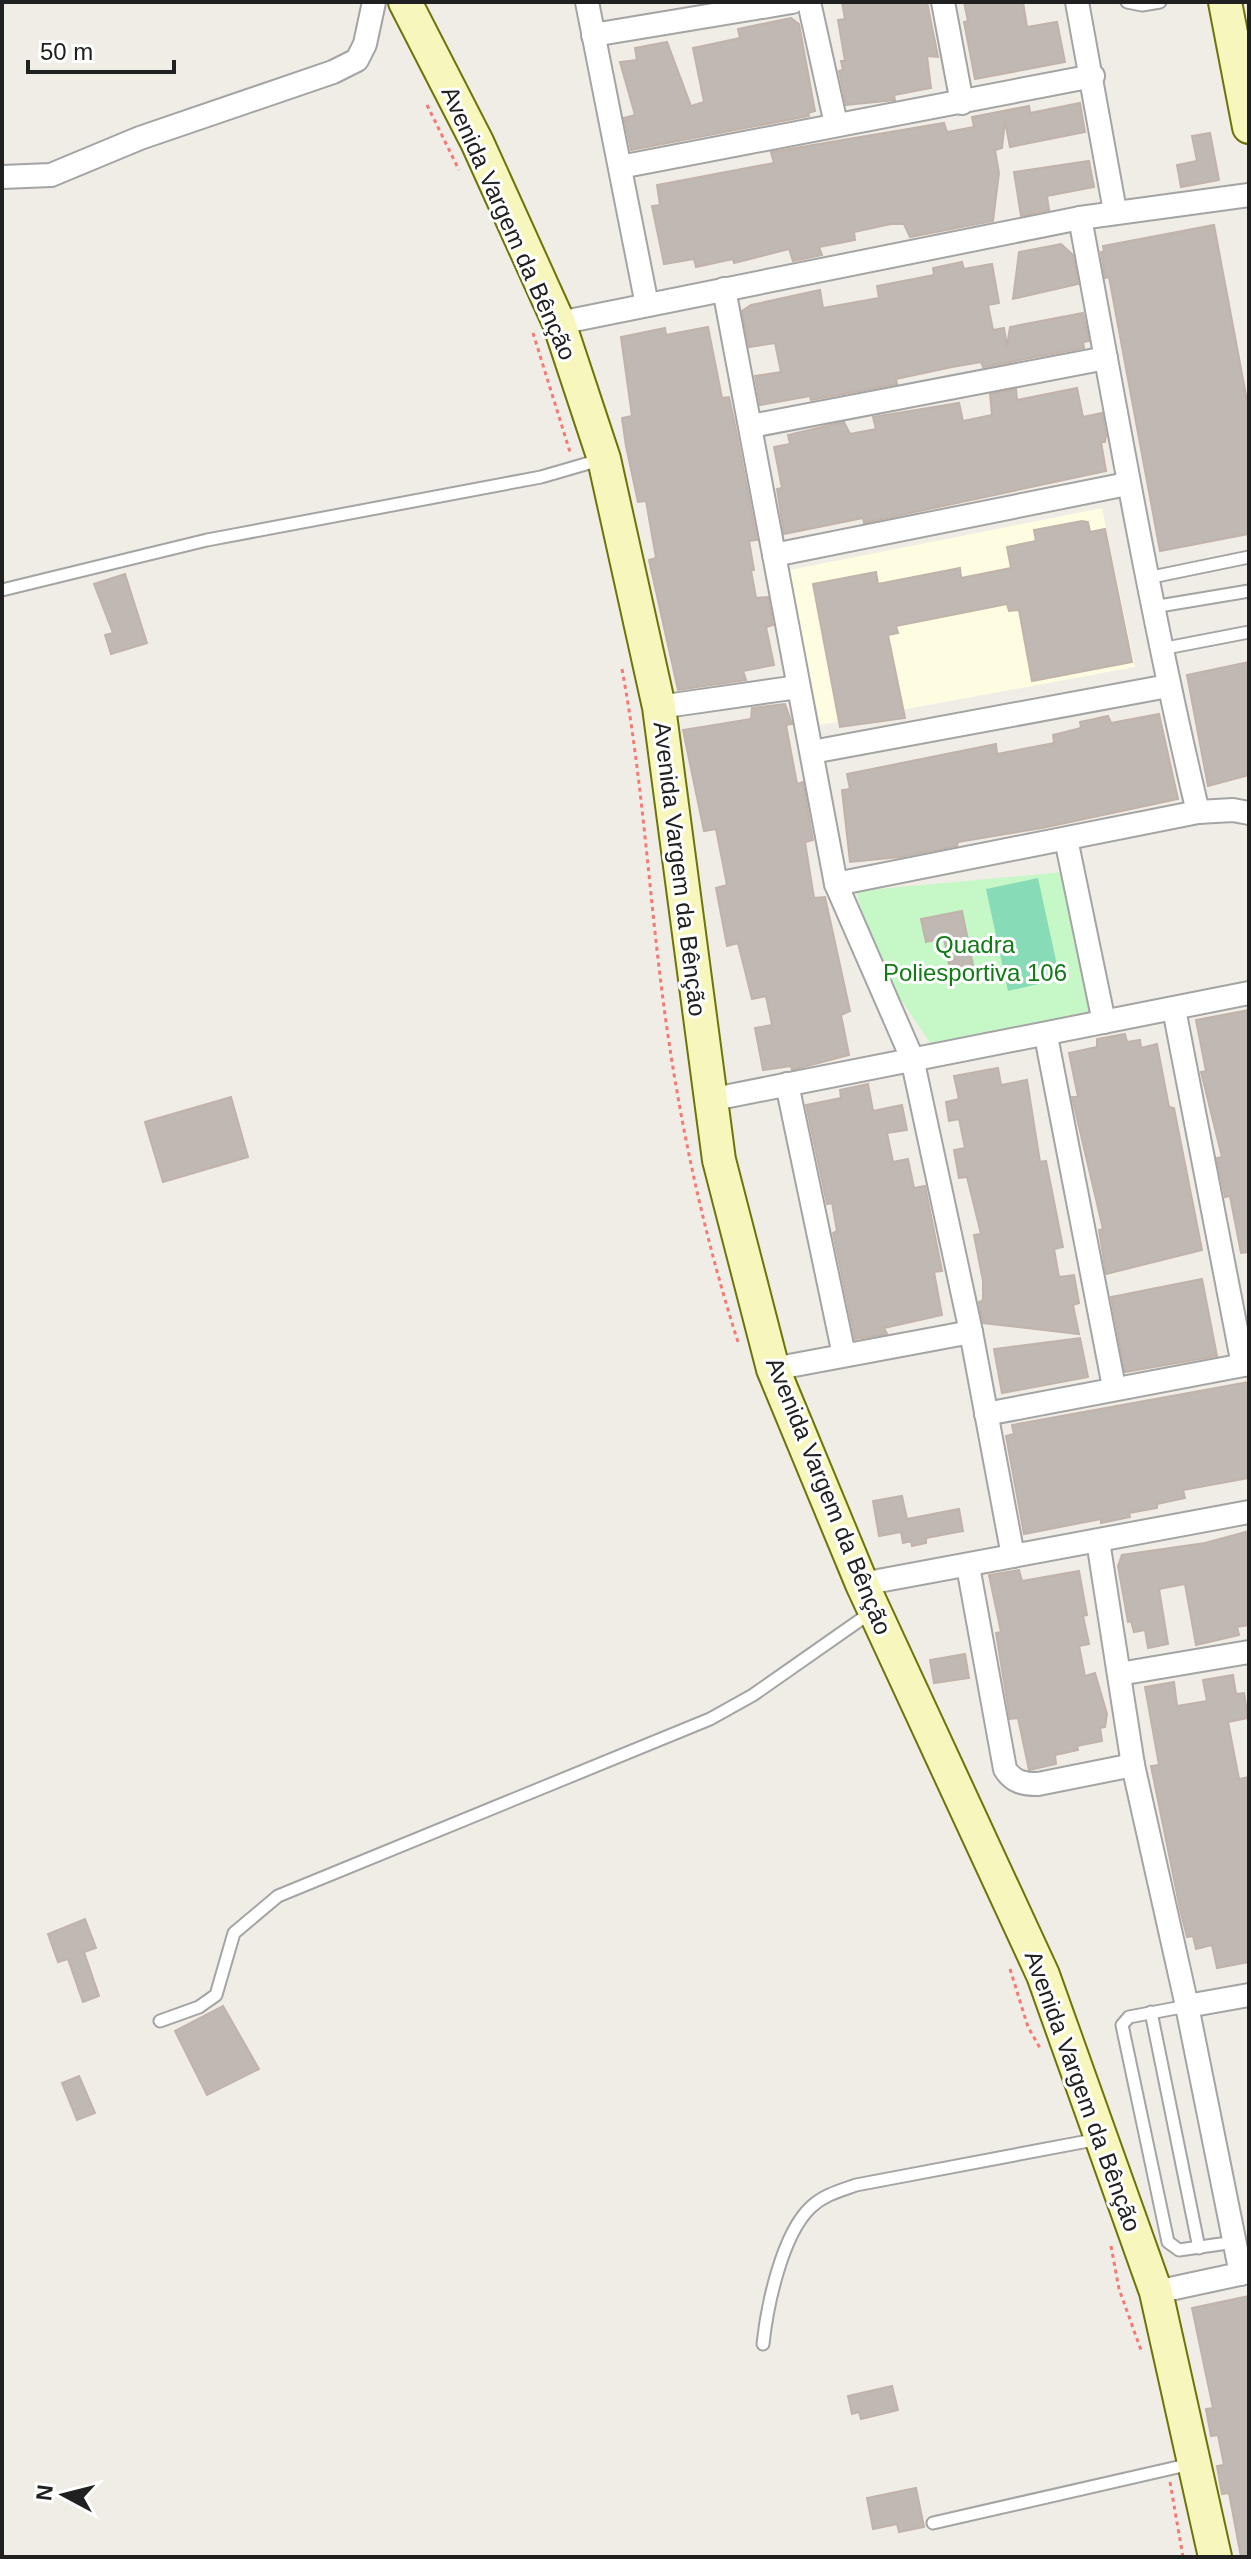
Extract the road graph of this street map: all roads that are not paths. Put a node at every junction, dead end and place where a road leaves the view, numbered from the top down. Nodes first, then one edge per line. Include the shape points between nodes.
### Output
1 (374, 2) edge
2 (405, 2) edge
3 (587, 2) edge
4 (792, 2) edge
5 (809, 2) edge
6 (943, 2) edge
7 (1077, 2) edge
8 (1127, 2) edge
9 (1160, 2) edge
10 (1225, 2) edge
11 (593, 35) junction
12 (1093, 76) junction
13 (962, 103) junction
14 (836, 124) junction
15 (1249, 127) edge
16 (620, 167) junction
17 (2, 177) edge
18 (1249, 195) edge
19 (1115, 211) junction
20 (1080, 218) junction
21 (724, 289) junction
22 (647, 305) junction
23 (545, 326) junction
24 (1106, 358) junction
25 (751, 426) junction
26 (590, 464) junction
27 (1127, 484) junction
28 (774, 555) junction
29 (1249, 557) edge
30 (1147, 578) junction
31 (2, 590) edge
32 (1249, 591) edge
33 (1153, 607) junction
34 (1249, 632) edge
35 (1161, 649) junction
36 (1168, 686) junction
37 (798, 687) junction
38 (659, 707) junction
39 (812, 752) junction
40 (1198, 812) junction
41 (1249, 813) edge
42 (1066, 839) junction
43 (836, 884) junction
44 (1249, 993) edge
45 (1174, 1009) junction
46 (1104, 1022) junction
47 (1046, 1036) junction
48 (912, 1058) junction
49 (787, 1084) junction
50 (709, 1100) junction
51 (971, 1332) junction
52 (844, 1355) junction
53 (1246, 1364) edge
54 (773, 1369) junction
55 (1114, 1387) junction
56 (986, 1414) junction
57 (1249, 1512) edge
58 (1098, 1541) junction
59 (1013, 1556) junction
60 (968, 1566) junction
61 (868, 1597) junction
62 (1249, 1652) edge
63 (1119, 1674) junction
64 (1133, 1765) junction
65 (1249, 1995) edge
66 (1187, 2006) junction
67 (1151, 2012) junction
68 (160, 2021) dead end
69 (1103, 2138) junction
70 (1235, 2242) junction
71 (1199, 2248) junction
72 (1245, 2273) edge
73 (1156, 2292) junction
74 (763, 2344) dead end
75 (1182, 2466) junction
76 (933, 2523) dead end
77 (1215, 2557) edge

1 - 17 street via 357,60 333,72 140,138 51,175
2 - 23 street, Avenida Vargem da Bênção via 477,142
3 - 11 street
4 - 11 street
5 - 14 street
6 - 13 street
7 - 12 street
8 - 9 lane
10 - 15 street
11 - 16 street
12 - 13 street
12 - 19 street
13 - 14 street
14 - 16 street
16 - 22 street
18 - 19 street
19 - 20 street
20 - 21 street
20 - 24 street
21 - 22 street
21 - 25 street
22 - 23 street
23 - 26 street, Avenida Vargem da Bênção
24 - 25 street
24 - 27 street
25 - 28 street
26 - 31 lane via 207,540
26 - 38 street, Avenida Vargem da Bênção
27 - 28 street
27 - 30 street
28 - 37 street
29 - 30 lane
30 - 33 street
32 - 33 lane
33 - 35 street
34 - 35 lane
35 - 36 street
36 - 39 street
36 - 40 street
37 - 38 street
37 - 39 street
38 - 50 street, Avenida Vargem da Bênção
39 - 43 street
40 - 41 street
40 - 42 street
42 - 43 street
42 - 46 street
43 - 48 street
44 - 45 street
45 - 46 street
45 - 53 street
46 - 47 street
47 - 48 street
47 - 55 street
48 - 49 street
48 - 51 street
49 - 50 street
49 - 52 street
50 - 54 street, Avenida Vargem da Bênção via 719,1160
51 - 52 street
51 - 56 street
52 - 54 street
53 - 55 street
54 - 61 street, Avenida Vargem da Bênção
55 - 56 street
56 - 59 street
57 - 58 street
58 - 59 street
58 - 63 street
59 - 60 street
60 - 61 street
60 - 64 street via 1010,1777 1038,1784
61 - 68 lane via 753,1695 710,1719 278,1896 234,1933 216,1995
61 - 69 street, Avenida Vargem da Bênção via 1043,1975
62 - 63 street
63 - 64 street
64 - 66 street
65 - 66 street
66 - 67 lane
66 - 70 street
67 - 71 lane
67 - 71 lane via 1126,2018 1122,2025 1168,2242 1179,2250
69 - 73 street, Avenida Vargem da Bênção
69 - 74 lane via 829,2194 808,2209 780,2265
70 - 71 lane
70 - 72 street
72 - 73 street
73 - 75 street, Avenida Vargem da Bênção
75 - 76 lane
75 - 77 street, Avenida Vargem da Bênção

